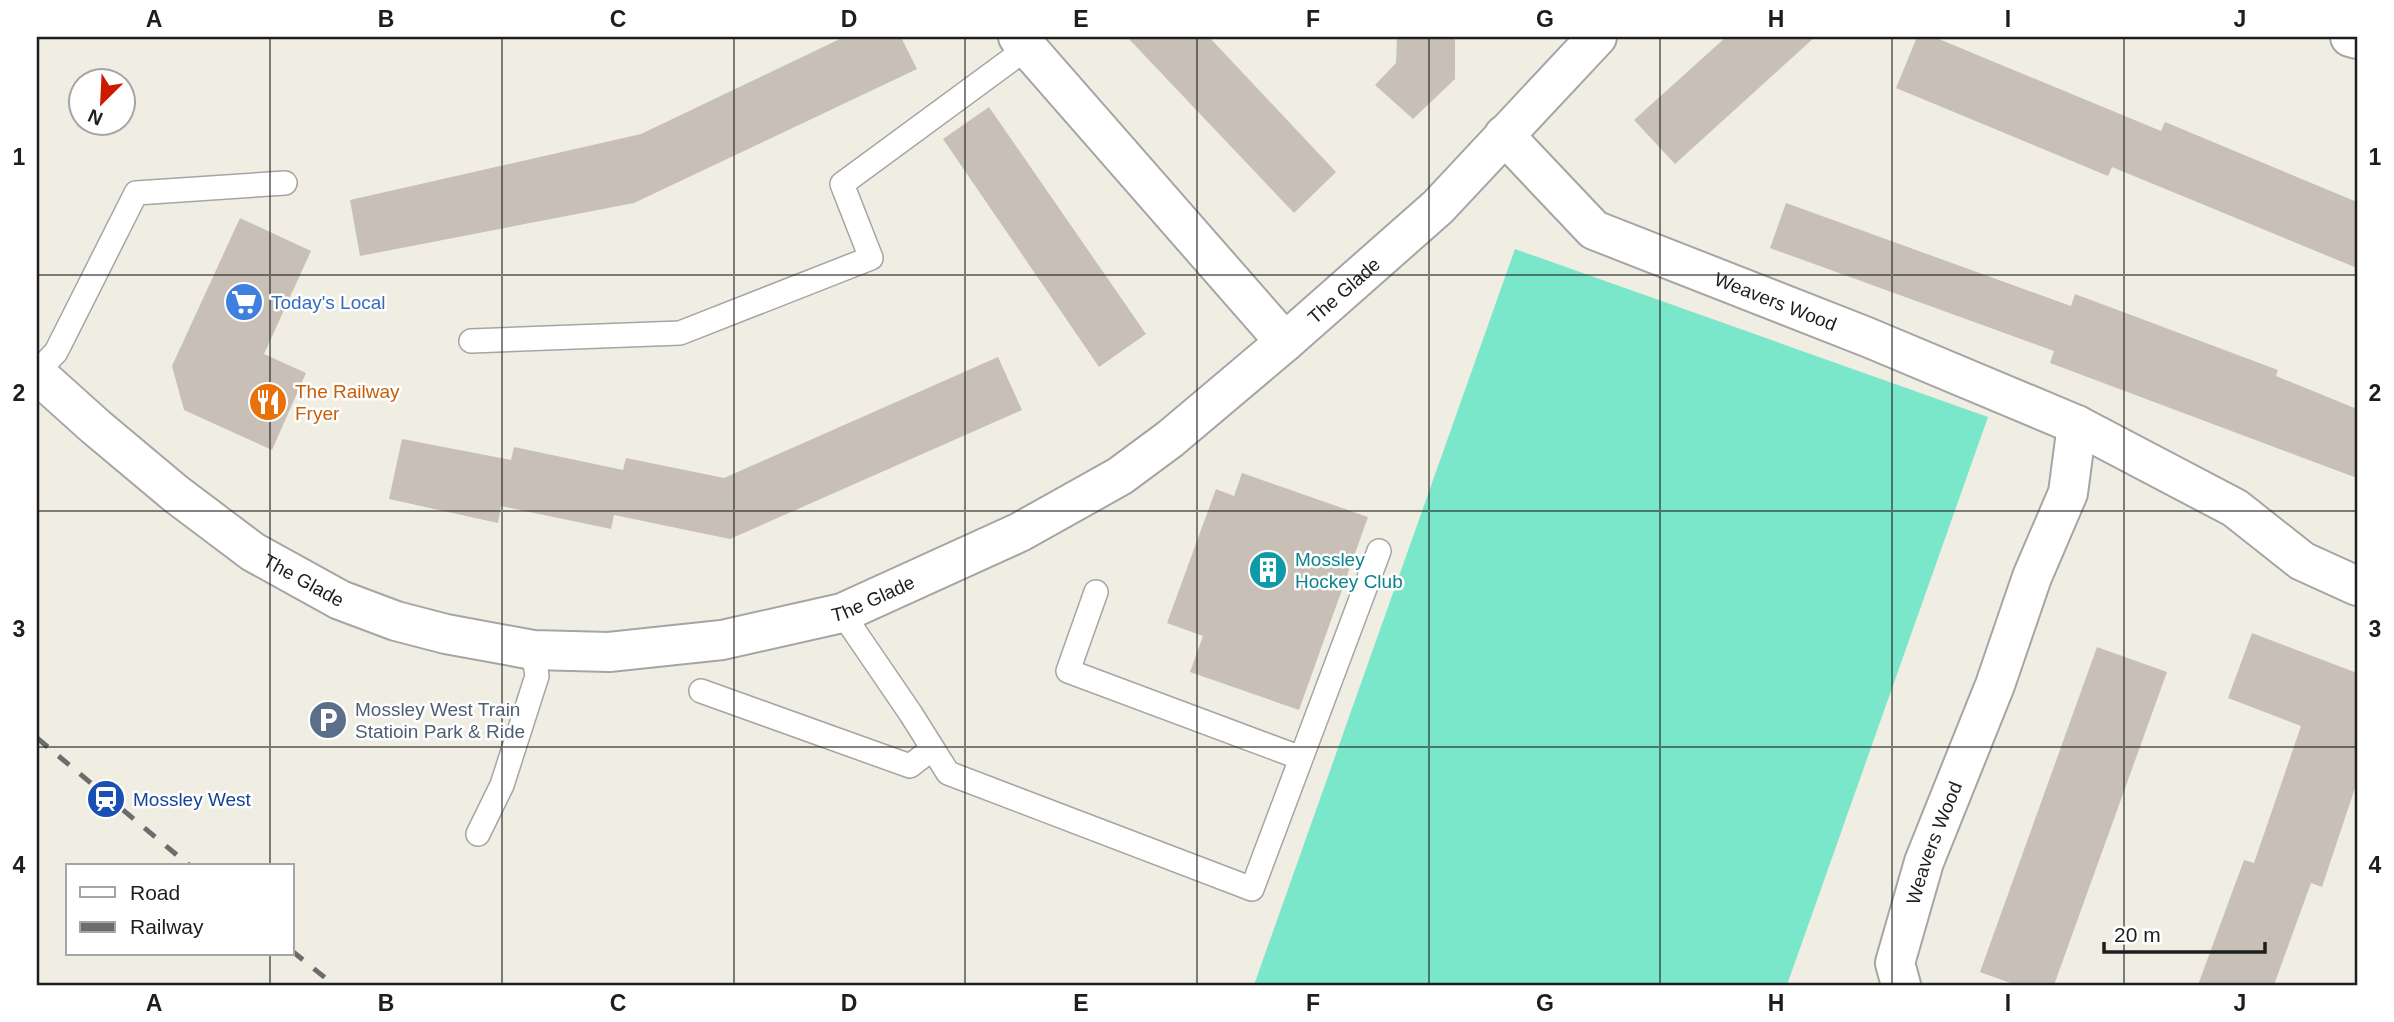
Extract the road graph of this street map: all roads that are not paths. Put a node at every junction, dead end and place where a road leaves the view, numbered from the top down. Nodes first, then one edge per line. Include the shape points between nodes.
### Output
1 (1597, 37) edge
2 (2350, 37) edge
3 (2357, 39) edge
4 (1023, 42) edge
5 (1504, 135) junction
6 (285, 183) dead end
7 (471, 341) dead end
8 (1285, 342) junction
9 (37, 373) edge
10 (2077, 425) junction
11 (1379, 551) dead end
12 (2357, 586) edge
13 (1096, 592) dead end
14 (842, 613) junction
15 (533, 650) junction
16 (701, 691) dead end
17 (932, 749) junction
18 (1301, 758) junction
19 (478, 834) dead end
20 (1901, 985) edge

1 - 5 street, The Glade
2 - 3 street
4 - 7 lane via 842,184 872,258 680,333
4 - 8 street
5 - 8 street, The Glade via 1438,207
5 - 10 street, Weavers Wood via 1594,230
6 - 9 lane via 136,192 56,352
8 - 14 street, The Glade via 1120,476 1020,532
9 - 15 street, The Glade via 176,494 286,572 340,600 396,621
10 - 12 street, Weavers Wood via 2235,508 2302,561
10 - 20 street, Weavers Wood via 2068,493 1924,862 1895,963
11 - 18 lane
13 - 18 lane via 1068,671
14 - 15 street, The Glade via 685,645 609,652
14 - 17 lane
15 - 19 lane via 537,676 502,785
16 - 17 lane via 910,766
17 - 18 lane via 948,773 1252,889

